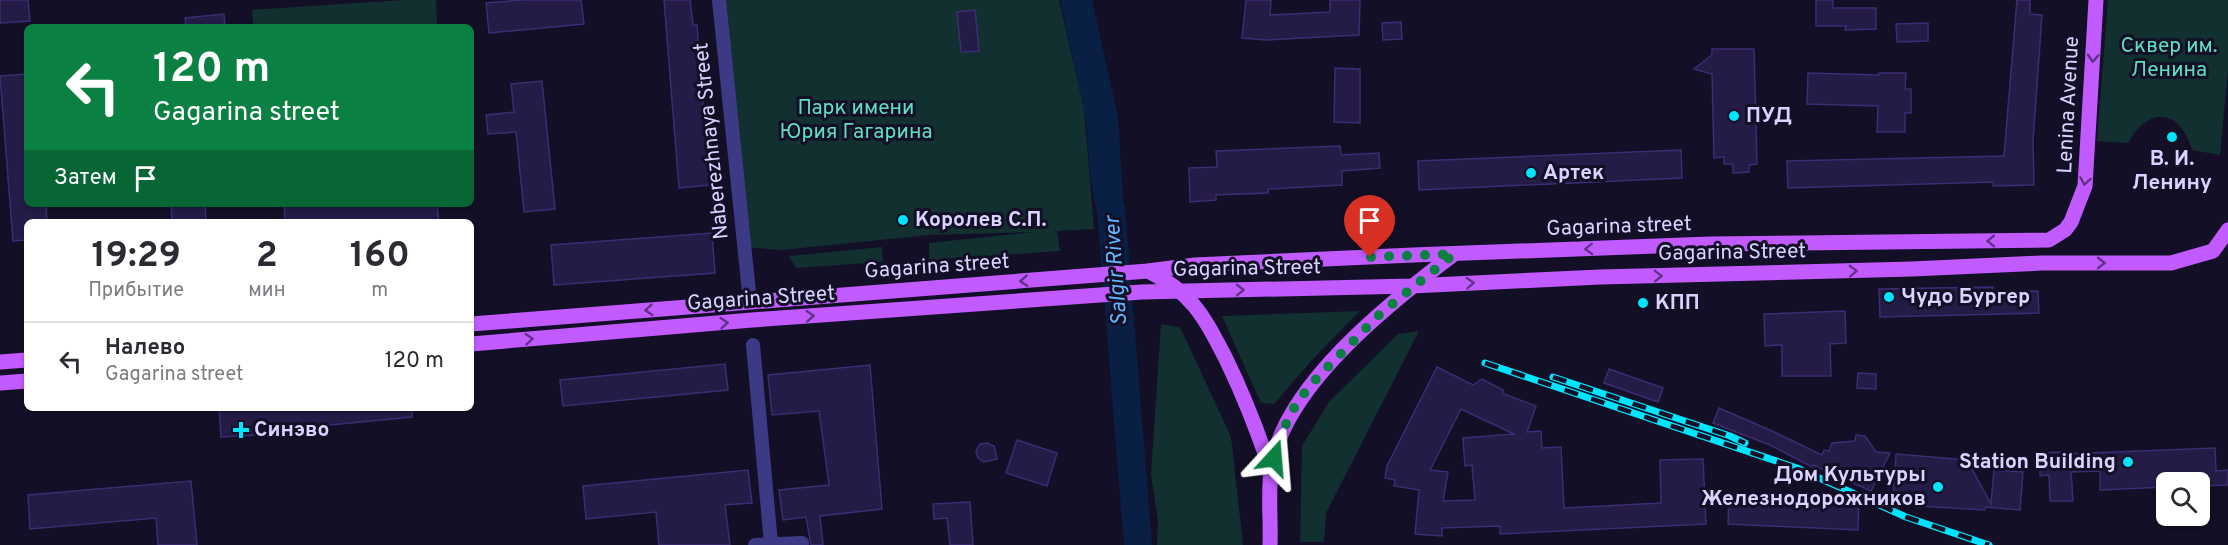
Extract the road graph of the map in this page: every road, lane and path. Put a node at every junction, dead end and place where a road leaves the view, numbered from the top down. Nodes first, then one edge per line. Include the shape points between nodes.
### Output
1 (719, 0) edge
2 (2096, 0) edge
3 (2077, 210) joint
4 (2228, 230) edge
5 (1454, 254) junction
6 (1148, 271) junction
7 (1411, 286) junction
8 (1182, 291) junction
9 (750, 302) junction
10 (474, 324) edge
11 (474, 344) edge
12 (753, 345) dead end
13 (24, 360) edge
14 (0, 362) edge
15 (24, 381) edge
16 (0, 383) edge
17 (1271, 471) junction
18 (802, 543) dead end
19 (771, 544) edge
20 (755, 545) edge
21 (1270, 545) edge

1 - 9 street, Naberezhnaya Street
2 -> 3 main road, Lenina Avenue via 2085,186
3 -> 5 main road, Gagarina street via 2065,230 2049,240 1776,242
7 -> 4 main road, Gagarina Street via 2171,262 2213,251
5 - 6 main road, Gagarina street via 1195,265
5 - 7 main road
6 - 8 main road
6 -> 9 main road, Gagarina street
8 -> 7 main road, Gagarina Street
7 - 17 main road via 1301,397 1289,416
11 -> 8 main road, Gagarina Street via 752,320
8 - 17 main road via 1205,318 1236,378
9 -> 10 main road, Gagarina street
12 - 19 street
13 - 14 main road
15 - 16 main road
17 - 21 main road
18 - 19 street
19 - 20 street

